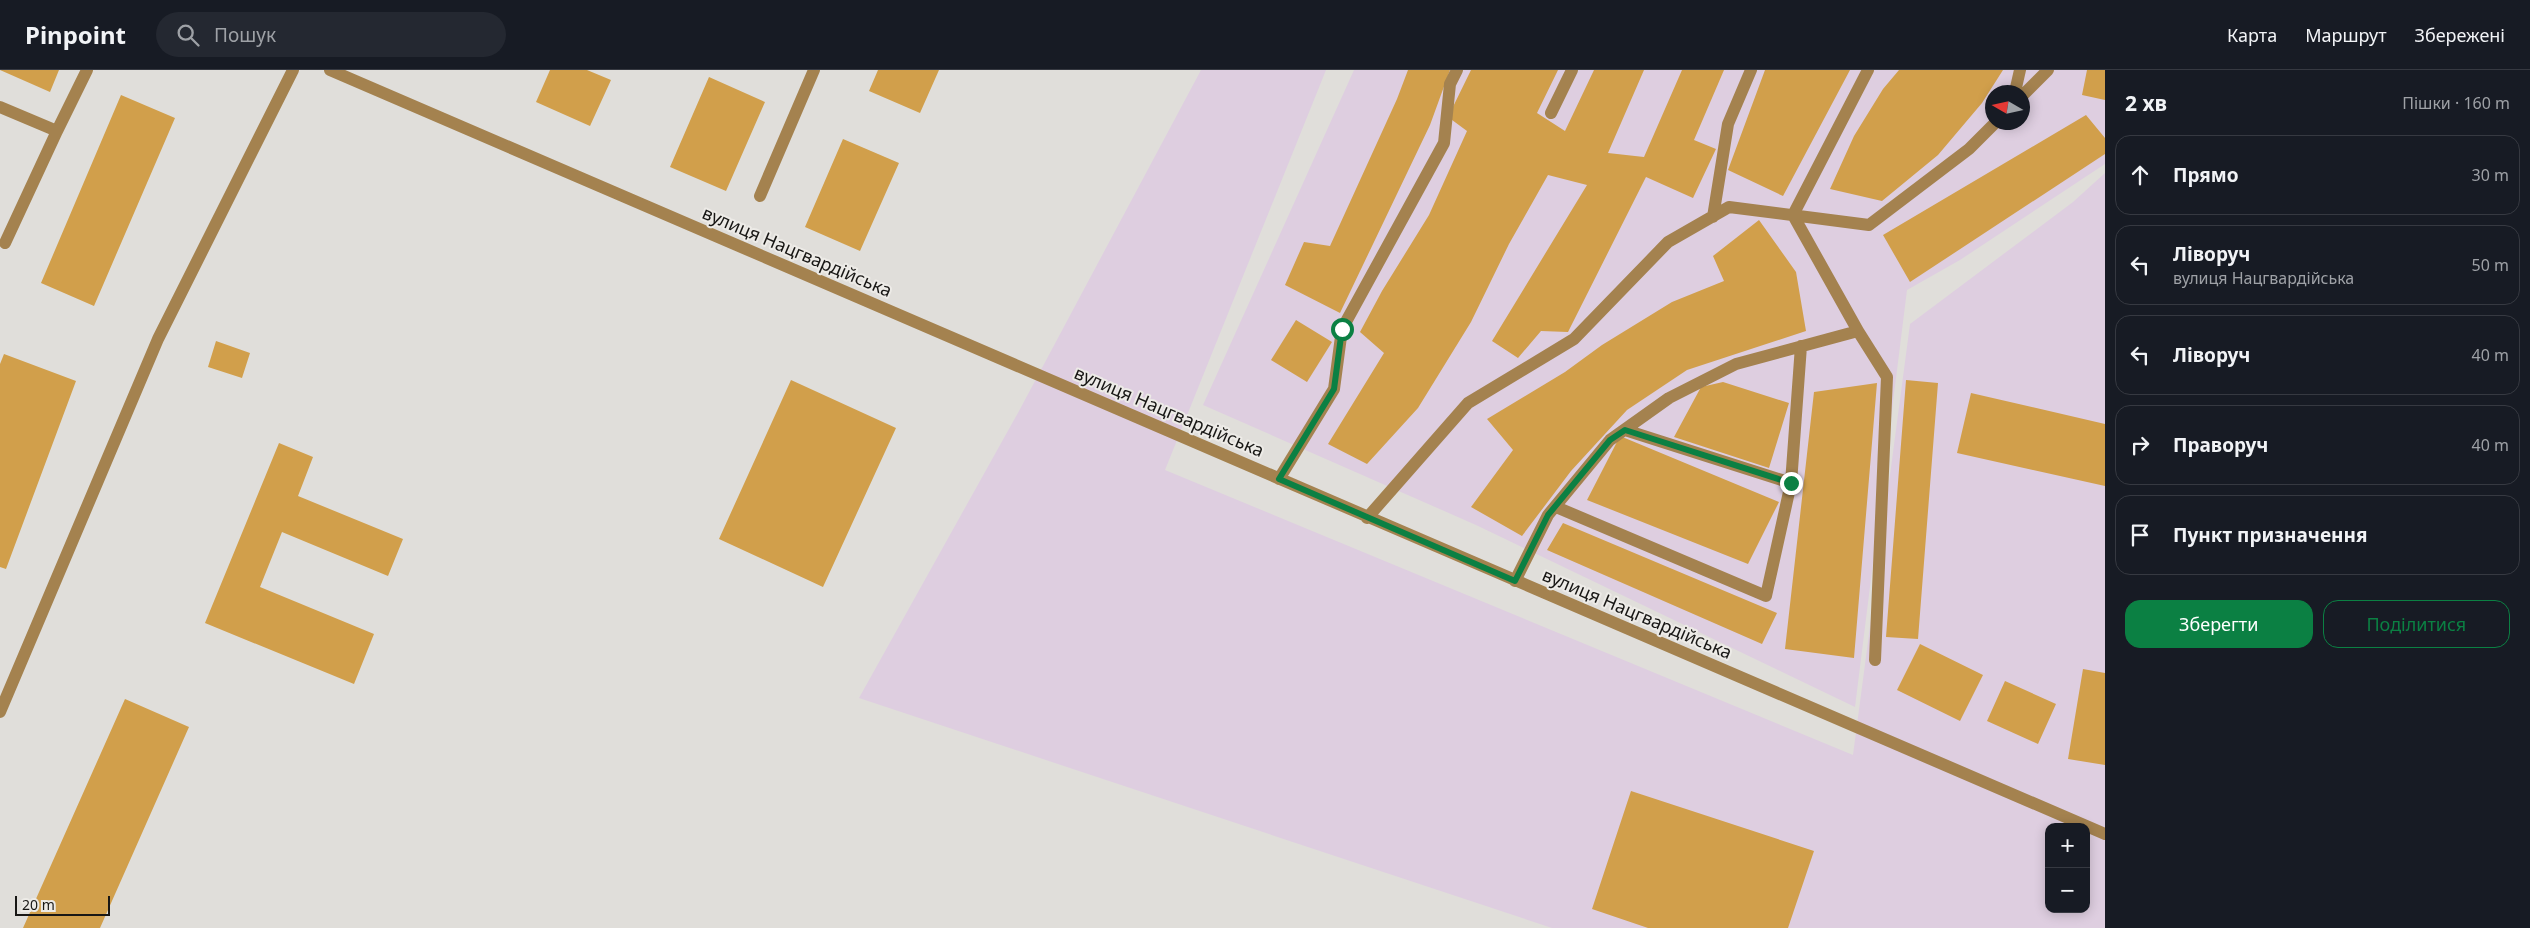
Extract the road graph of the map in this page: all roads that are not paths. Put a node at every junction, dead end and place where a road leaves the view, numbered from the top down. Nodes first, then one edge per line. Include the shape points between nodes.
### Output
1 (87, 70) edge
2 (293, 70) edge
3 (330, 70) edge
4 (814, 70) edge
5 (1456, 70) edge
6 (1572, 70) edge
7 (1751, 70) edge
8 (1868, 70) edge
9 (2020, 70) edge
10 (2048, 70) edge
11 (2017, 85) edge
12 (2030, 88) edge
13 (0, 107) edge
14 (1551, 113) dead end
15 (1988, 130) edge
16 (57, 131) junction
17 (760, 196) dead end
18 (1793, 215) junction
19 (1713, 217) junction
20 (5, 243) dead end
21 (1858, 332) junction
22 (1801, 346) junction
23 (1625, 430) junction
24 (1279, 479) junction
25 (1791, 483) junction
26 (1556, 506) junction
27 (1367, 518) junction
28 (1515, 581) junction
29 (1875, 660) dead end
30 (0, 712) edge
31 (2105, 834) edge

1 - 16 street
2 - 30 street via 158,339
3 - 24 street, вулиця Нацгвардійська
4 - 17 street
5 - 24 street via 1450,84 1444,143 1342,329 1334,389
6 - 14 street
7 - 19 street via 1728,124
8 - 18 street
9 - 11 street
10 - 12 street
13 - 16 street
15 - 18 street via 1969,149 1869,226
16 - 20 street
18 - 19 street via 1730,207
18 - 21 street
19 - 27 street via 1668,242 1574,339 1468,403
21 - 22 street
21 - 29 street via 1887,377
22 - 23 street via 1736,364 1669,398
22 - 25 street
23 - 25 street
23 - 26 street via 1610,440
24 - 27 street, вулиця Нацгвардійська
25 - 26 street via 1766,596
26 - 28 street via 1548,515
27 - 28 street, вулиця Нацгвардійська
28 - 31 street, вулиця Нацгвардійська

